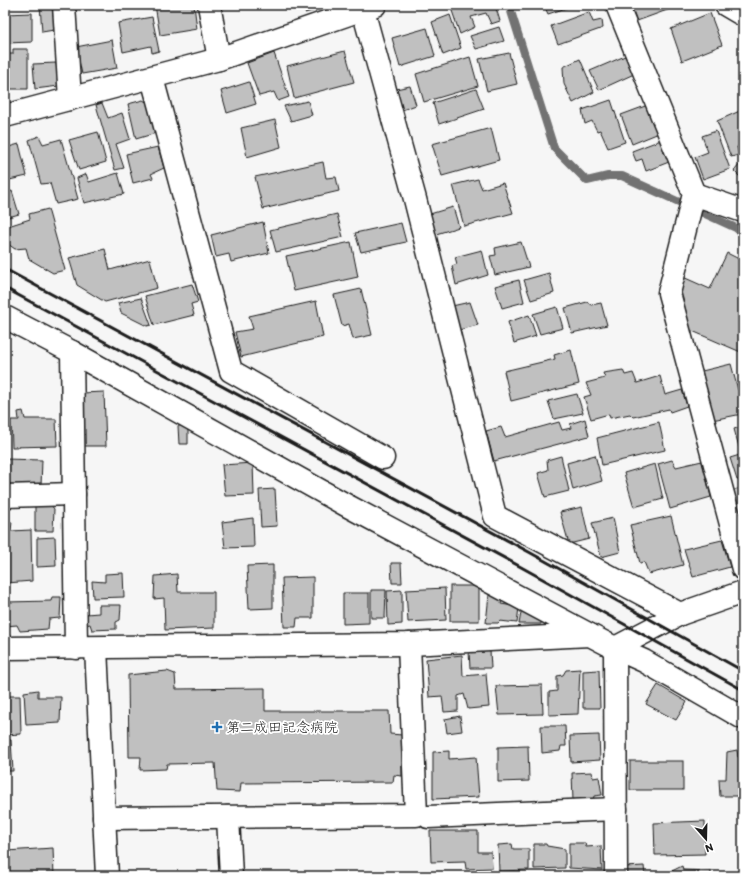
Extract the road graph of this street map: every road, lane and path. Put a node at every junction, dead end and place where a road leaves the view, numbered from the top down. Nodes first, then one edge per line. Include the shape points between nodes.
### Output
1 (64, 5) edge
2 (209, 5) edge
3 (617, 5) edge
4 (726, 5) edge
5 (369, 7) edge
6 (743, 15) edge
7 (219, 59) junction
8 (152, 78) junction
9 (70, 99) junction
10 (5, 116) edge
11 (691, 206) junction
12 (743, 211) edge
13 (5, 317) edge
14 (72, 352) junction
15 (383, 458) dead end
16 (74, 494) junction
17 (5, 496) edge
18 (743, 569) edge
19 (743, 592) edge
20 (680, 614) junction
21 (590, 635) junction
22 (409, 644) junction
23 (5, 648) edge
24 (86, 648) junction
25 (615, 648) junction
26 (743, 718) edge
27 (616, 809) junction
28 (228, 817) junction
29 (428, 817) dead end
30 (104, 818) junction
31 (107, 876) edge
32 (231, 876) edge
33 (616, 876) edge

1 - 9 street
2 - 7 street
3 - 11 street
4 - 6 street
5 - 7 street
5 - 20 street via 495,516
7 - 8 street
8 - 9 street
8 - 15 street via 231,370
9 - 10 street
11 - 12 street
11 - 18 street via 669,293
13 - 14 street
14 - 16 street
14 - 21 street via 346,505
16 - 17 street
16 - 24 street
19 - 20 street
20 - 25 street
21 - 22 street
21 - 25 street
22 - 24 street
22 - 28 street via 416,815
23 - 24 street
24 - 30 street
25 - 26 street via 644,661
25 - 27 street
27 - 29 street
27 - 33 street
28 - 30 street
28 - 32 street
30 - 31 street

